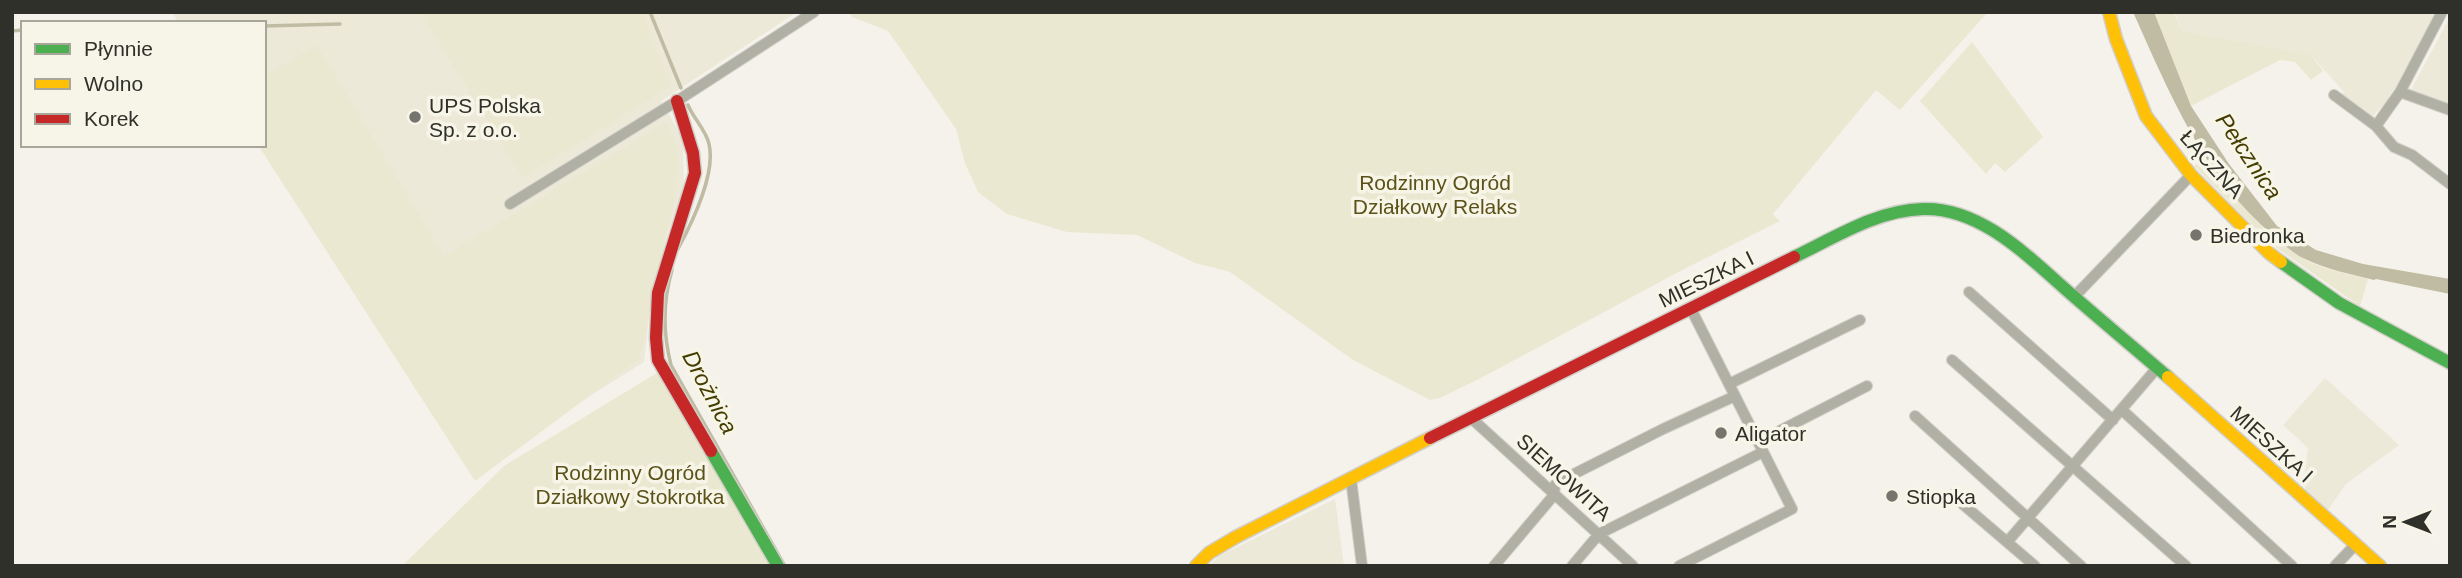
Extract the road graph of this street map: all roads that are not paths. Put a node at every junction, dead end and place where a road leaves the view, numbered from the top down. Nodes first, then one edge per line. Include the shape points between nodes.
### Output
1 (814, 12) edge
2 (2109, 12) edge
3 (2442, 12) edge
4 (2400, 92) junction
5 (2334, 95) dead end
6 (677, 101) junction
7 (2450, 110) edge
8 (2376, 126) junction
9 (2191, 175) junction
10 (2450, 184) edge
11 (510, 204) dead end
12 (1969, 292) dead end
13 (2074, 297) junction
14 (1691, 309) junction
15 (1860, 320) dead end
16 (1952, 360) dead end
17 (2450, 363) edge
18 (2157, 368) junction
19 (1728, 384) junction
20 (1867, 386) dead end
21 (1735, 397) junction
22 (2122, 410) junction
23 (1914, 416) dead end
24 (1470, 417) junction
25 (2113, 420) junction
26 (1760, 447) junction
27 (2074, 466) junction
28 (1352, 479) junction
29 (1554, 495) junction
30 (1952, 495) dead end
31 (2028, 518) junction
32 (1599, 534) junction
33 (2008, 541) junction
34 (2356, 544) junction
35 (778, 566) edge
36 (1196, 566) edge
37 (1362, 566) edge
38 (1494, 566) edge
39 (1572, 566) edge
40 (1633, 566) edge
41 (1679, 566) edge
42 (2035, 566) edge
43 (2081, 566) edge
44 (2186, 566) edge
45 (2292, 566) edge
46 (2335, 566) edge
47 (2380, 566) edge

1 - 6 street
2 - 9 street, ŁĄCZNA via 2146,116
3 - 4 street
4 - 7 street
4 - 8 street
5 - 8 street
6 - 11 street
6 - 35 street via 695,173 658,293 659,360
8 - 10 street via 2394,147
9 - 13 street
9 - 17 street, ŁĄCZNA via 2269,253 2339,303
12 - 25 street
13 - 14 street, MIESZKA I via 1985,225 1948,211 1918,208 1878,217
13 - 18 street, MIESZKA I
14 - 19 street
14 - 24 street, MIESZKA I
15 - 19 street
16 - 27 street
18 - 22 street
18 - 34 street, MIESZKA I
19 - 21 street
20 - 26 street
21 - 26 street
21 - 29 street via 1560,481
22 - 25 street
22 - 45 street
23 - 31 street
24 - 28 street, MIESZKA I
24 - 29 street, SIEMOWITA
25 - 27 street
26 - 32 street
26 - 41 street via 1792,509
27 - 31 street
27 - 44 street
28 - 36 street, MIESZKA I via 1236,537
28 - 37 street
29 - 32 street, SIEMOWITA
29 - 38 street
30 - 33 street
31 - 33 street
31 - 43 street
32 - 39 street
32 - 40 street, SIEMOWITA
33 - 42 street
34 - 46 street
34 - 47 street, MIESZKA I

